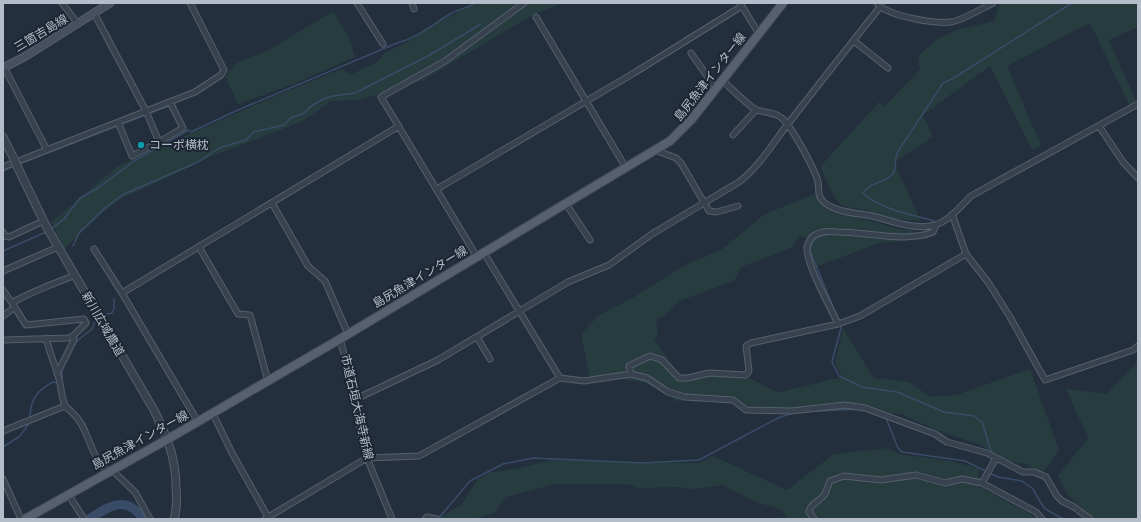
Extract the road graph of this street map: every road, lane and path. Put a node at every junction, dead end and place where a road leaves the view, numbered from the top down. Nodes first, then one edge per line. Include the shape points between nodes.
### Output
1 (62, 3) edge
2 (190, 3) edge
3 (357, 3) edge
4 (524, 3) edge
5 (783, 3) edge
6 (993, 3) edge
7 (105, 4) edge
8 (741, 5) edge
9 (879, 5) edge
10 (94, 13) junction
11 (536, 17) dead end
12 (78, 24) junction
13 (759, 34) junction
14 (854, 41) junction
15 (383, 44) dead end
16 (691, 53) dead end
17 (4, 68) edge
18 (888, 68) dead end
19 (722, 81) junction
20 (716, 88) junction
21 (586, 100) junction
22 (171, 104) junction
23 (1138, 104) edge
24 (756, 110) junction
25 (147, 113) junction
26 (119, 124) junction
27 (787, 125) junction
28 (399, 126) junction
29 (1099, 126) junction
30 (733, 135) dead end
31 (3, 137) edge
32 (159, 142) junction
33 (48, 150) junction
34 (655, 150) junction
35 (3, 167) edge
36 (626, 168) junction
37 (1138, 178) edge
38 (437, 189) junction
39 (272, 203) junction
40 (703, 203) junction
41 (566, 204) junction
42 (738, 206) dead end
43 (952, 214) junction
44 (39, 223) dead end
45 (936, 224) junction
46 (3, 232) edge
47 (590, 240) dead end
48 (58, 247) junction
49 (199, 247) junction
50 (94, 249) dead end
51 (966, 254) junction
52 (481, 255) junction
53 (3, 271) edge
54 (75, 275) junction
55 (3, 290) edge
56 (122, 293) junction
57 (13, 305) junction
58 (520, 311) junction
59 (3, 316) edge
60 (838, 324) junction
61 (348, 334) junction
62 (73, 336) junction
63 (477, 337) junction
64 (46, 338) junction
65 (340, 339) junction
66 (3, 340) edge
67 (1138, 346) edge
68 (490, 359) dead end
69 (58, 374) junction
70 (631, 374) junction
71 (560, 378) junction
72 (268, 381) junction
73 (356, 399) junction
74 (65, 406) junction
75 (212, 414) junction
76 (198, 422) junction
77 (3, 431) edge
78 (168, 439) junction
79 (367, 458) junction
80 (996, 458) junction
81 (110, 471) junction
82 (3, 479) edge
83 (982, 483) junction
84 (68, 494) junction
85 (267, 518) edge
86 (21, 519) edge
87 (25, 519) edge
88 (84, 519) edge
89 (150, 519) edge
90 (174, 519) edge
91 (392, 519) edge
92 (425, 519) edge
93 (437, 519) edge
94 (814, 519) edge
95 (1042, 519) edge
96 (1090, 519) edge

1 - 12 street
2 - 22 street via 224,70 221,75 195,92
3 - 15 street
4 - 28 street via 445,61 381,97
5 - 13 main road, 島尻魚津インター線
6 - 9 street via 952,22 930,21 888,12
7 - 10 main road, 三箇吉島線
8 - 13 street
8 - 21 street via 634,73
9 - 14 street
10 - 12 main road, 三箇吉島線
10 - 25 street
11 - 21 street
12 - 17 main road, 三箇吉島線
13 - 19 main road, 島尻魚津インター線
14 - 18 street
14 - 27 street
16 - 20 street
17 - 33 street
19 - 20 main road, 島尻魚津インター線
19 - 24 street
20 - 34 main road, 島尻魚津インター線 via 683,130
21 - 36 street
21 - 38 street
22 - 25 street
22 - 32 street via 182,128
23 - 29 street
24 - 27 street via 772,113 783,119
24 - 30 street
25 - 26 street
25 - 32 street
26 - 32 street via 132,156
26 - 33 street
27 - 40 street via 751,173
27 - 45 street via 814,169 820,198 825,202 853,215 866,215 910,226
28 - 38 street
28 - 39 street
29 - 37 street via 1123,162
29 - 43 street via 971,196
31 - 48 street, 新川広域農道, bridge
33 - 35 street
34 - 36 main road, 島尻魚津インター線
34 - 40 street via 676,158 681,163
36 - 41 main road, 島尻魚津インター線
38 - 52 street
39 - 49 street
39 - 61 street via 308,266 325,281
40 - 42 street via 712,212
40 - 58 street via 652,234 610,265 568,282
41 - 47 street
41 - 52 main road, 島尻魚津インター線
43 - 45 street
43 - 51 street
44 - 46 street via 9,237
45 - 60 street via 933,232 905,237 852,231 823,231 813,236 807,246 808,255
48 - 53 street
48 - 54 street, 新川広域農道
49 - 56 street
49 - 72 street via 238,314 250,315
50 - 56 street
51 - 60 street via 860,316
51 - 67 street via 1010,316 1045,380 1133,350
52 - 58 street
52 - 61 main road, 島尻魚津インター線
54 - 57 street via 28,294
54 - 78 street, 新川広域農道 via 154,410
55 - 57 street
56 - 76 street
57 - 59 street
57 - 62 street via 26,325 84,319 84,326
58 - 63 street
58 - 71 street
60 - 70 street via 750,343 746,346 749,371 746,375 709,373 679,378 662,360 650,356 629,366
61 - 65 main road, 島尻魚津インター線
62 - 64 street
62 - 69 street via 74,340
63 - 68 street
63 - 73 street via 438,360
64 - 66 street
64 - 69 street
65 - 72 main road, 島尻魚津インター線
65 - 73 street, 市道石垣大海寺新線
69 - 74 street
70 - 71 street via 584,380
70 - 80 street via 647,378 668,392 685,397 733,400 746,410 791,411 832,406 860,407 892,416 935,434 947,442
71 - 79 street via 419,456
72 - 75 main road, 島尻魚津インター線
73 - 79 street, 市道石垣大海寺新線
74 - 77 street
74 - 81 street via 78,416 92,450
75 - 76 main road, 島尻魚津インター線
75 - 85 street
76 - 78 main road, 島尻魚津インター線
78 - 81 main road, 島尻魚津インター線
78 - 90 street, 新川広域農道 via 176,474 177,500
79 - 85 street
79 - 91 street, 市道石垣大海寺新線
80 - 83 street
80 - 96 street via 1024,472 1034,472 1046,478 1056,496
81 - 84 main road, 島尻魚津インター線
81 - 89 street via 135,492
82 - 86 street
83 - 94 street via 962,479 945,483 916,475 881,480 844,476 830,481 824,494 810,507 809,512
83 - 95 street via 1036,512
84 - 87 main road, 島尻魚津インター線
84 - 88 street
92 - 93 street

